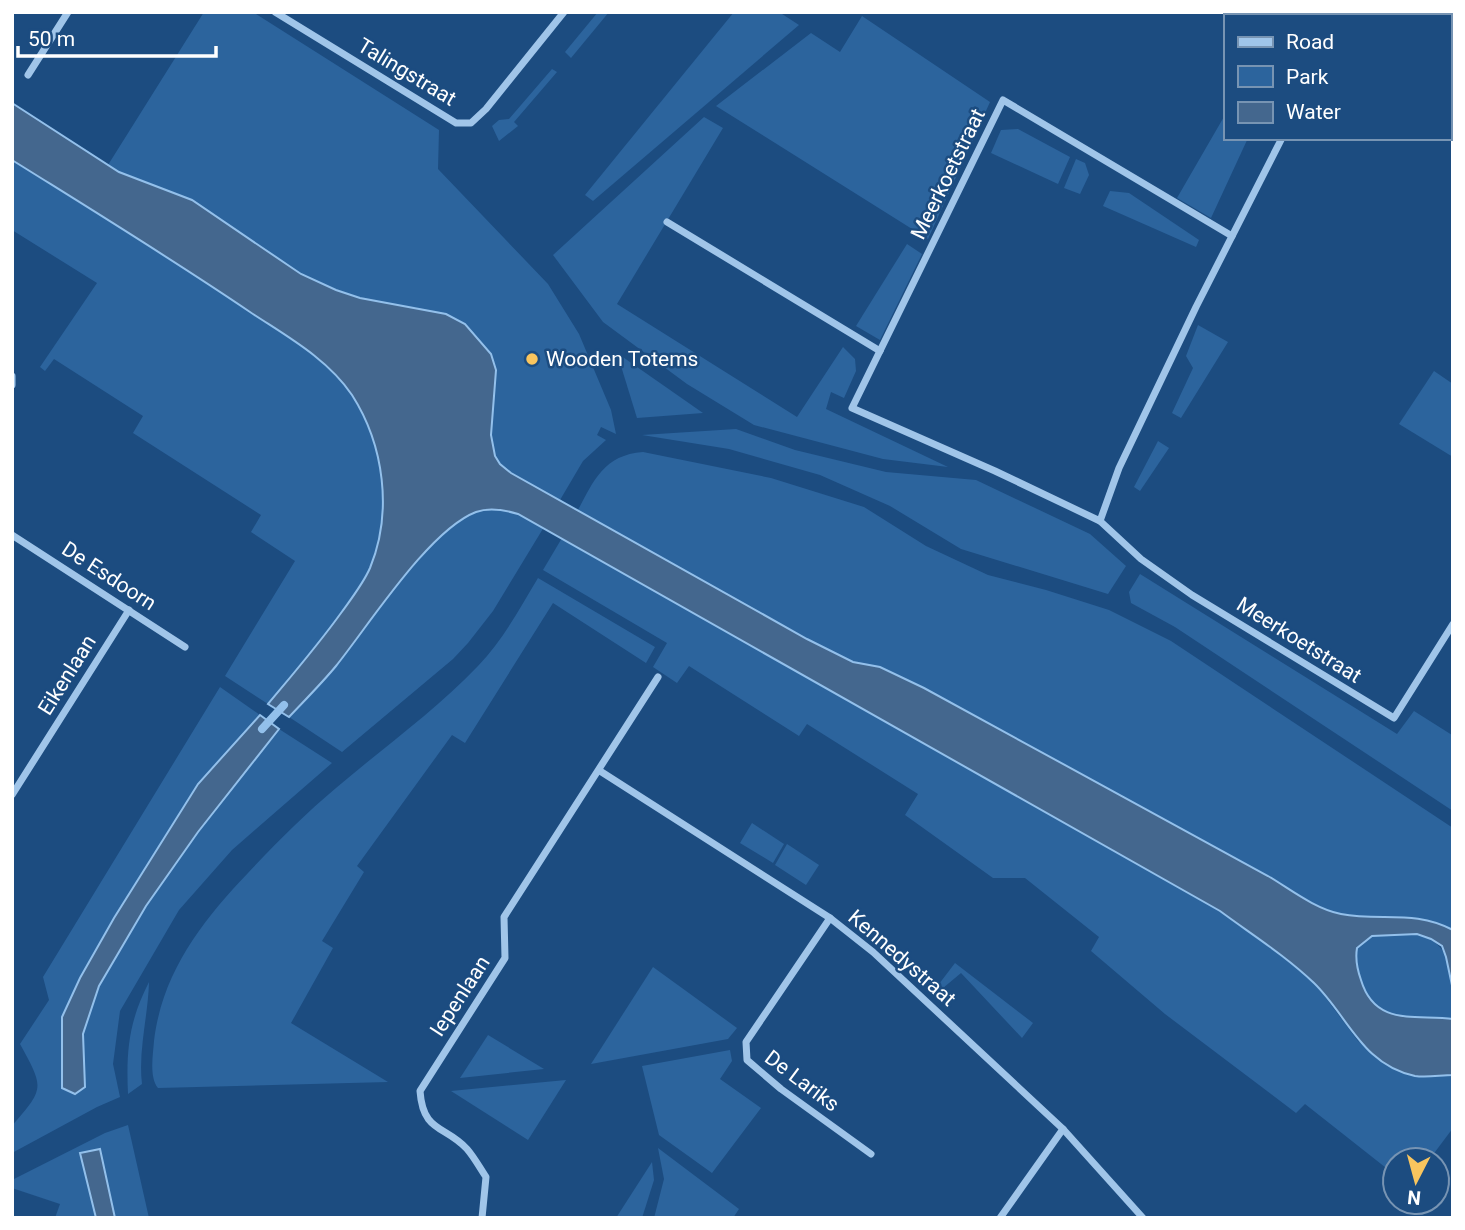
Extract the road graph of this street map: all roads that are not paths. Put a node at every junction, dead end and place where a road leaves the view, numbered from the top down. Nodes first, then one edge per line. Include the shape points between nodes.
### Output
1 (68, 12) edge
2 (275, 12) edge
3 (564, 12) edge
4 (29, 75) dead end
5 (1281, 140) edge
6 (667, 222) dead end
7 (1232, 236) junction
8 (880, 351) junction
9 (12, 376) edge
10 (12, 385) edge
11 (1100, 521) junction
12 (12, 535) edge
13 (129, 610) junction
14 (1453, 624) edge
15 (185, 647) dead end
16 (658, 677) dead end
17 (600, 771) junction
18 (12, 794) edge
19 (830, 918) junction
20 (1063, 1129) junction
21 (871, 1154) dead end
22 (482, 1218) edge
23 (1000, 1218) edge
24 (1143, 1218) edge

1 - 4 street
2 - 3 street, Talingstraat via 456,122 471,123
5 - 7 street
6 - 8 street
7 - 8 street, Meerkoetstraat via 1003,100
7 - 11 street via 1119,468
8 - 11 street, Meerkoetstraat via 852,408
9 - 10 street
11 - 14 street, Meerkoetstraat via 1141,559 1192,595 1394,718
12 - 13 street, De Esdoorn
13 - 15 street, De Esdoorn
13 - 18 street, Eikenlaan
16 - 17 street, Iepenlaan
17 - 19 street, Kennedystraat
17 - 22 street, Iepenlaan via 504,917 505,958 421,1091 422,1110 439,1130 466,1147 486,1177
19 - 20 street, Kennedystraat via 873,952
19 - 21 street, De Lariks via 746,1042 747,1060
20 - 23 street
20 - 24 street, Kennedystraat

